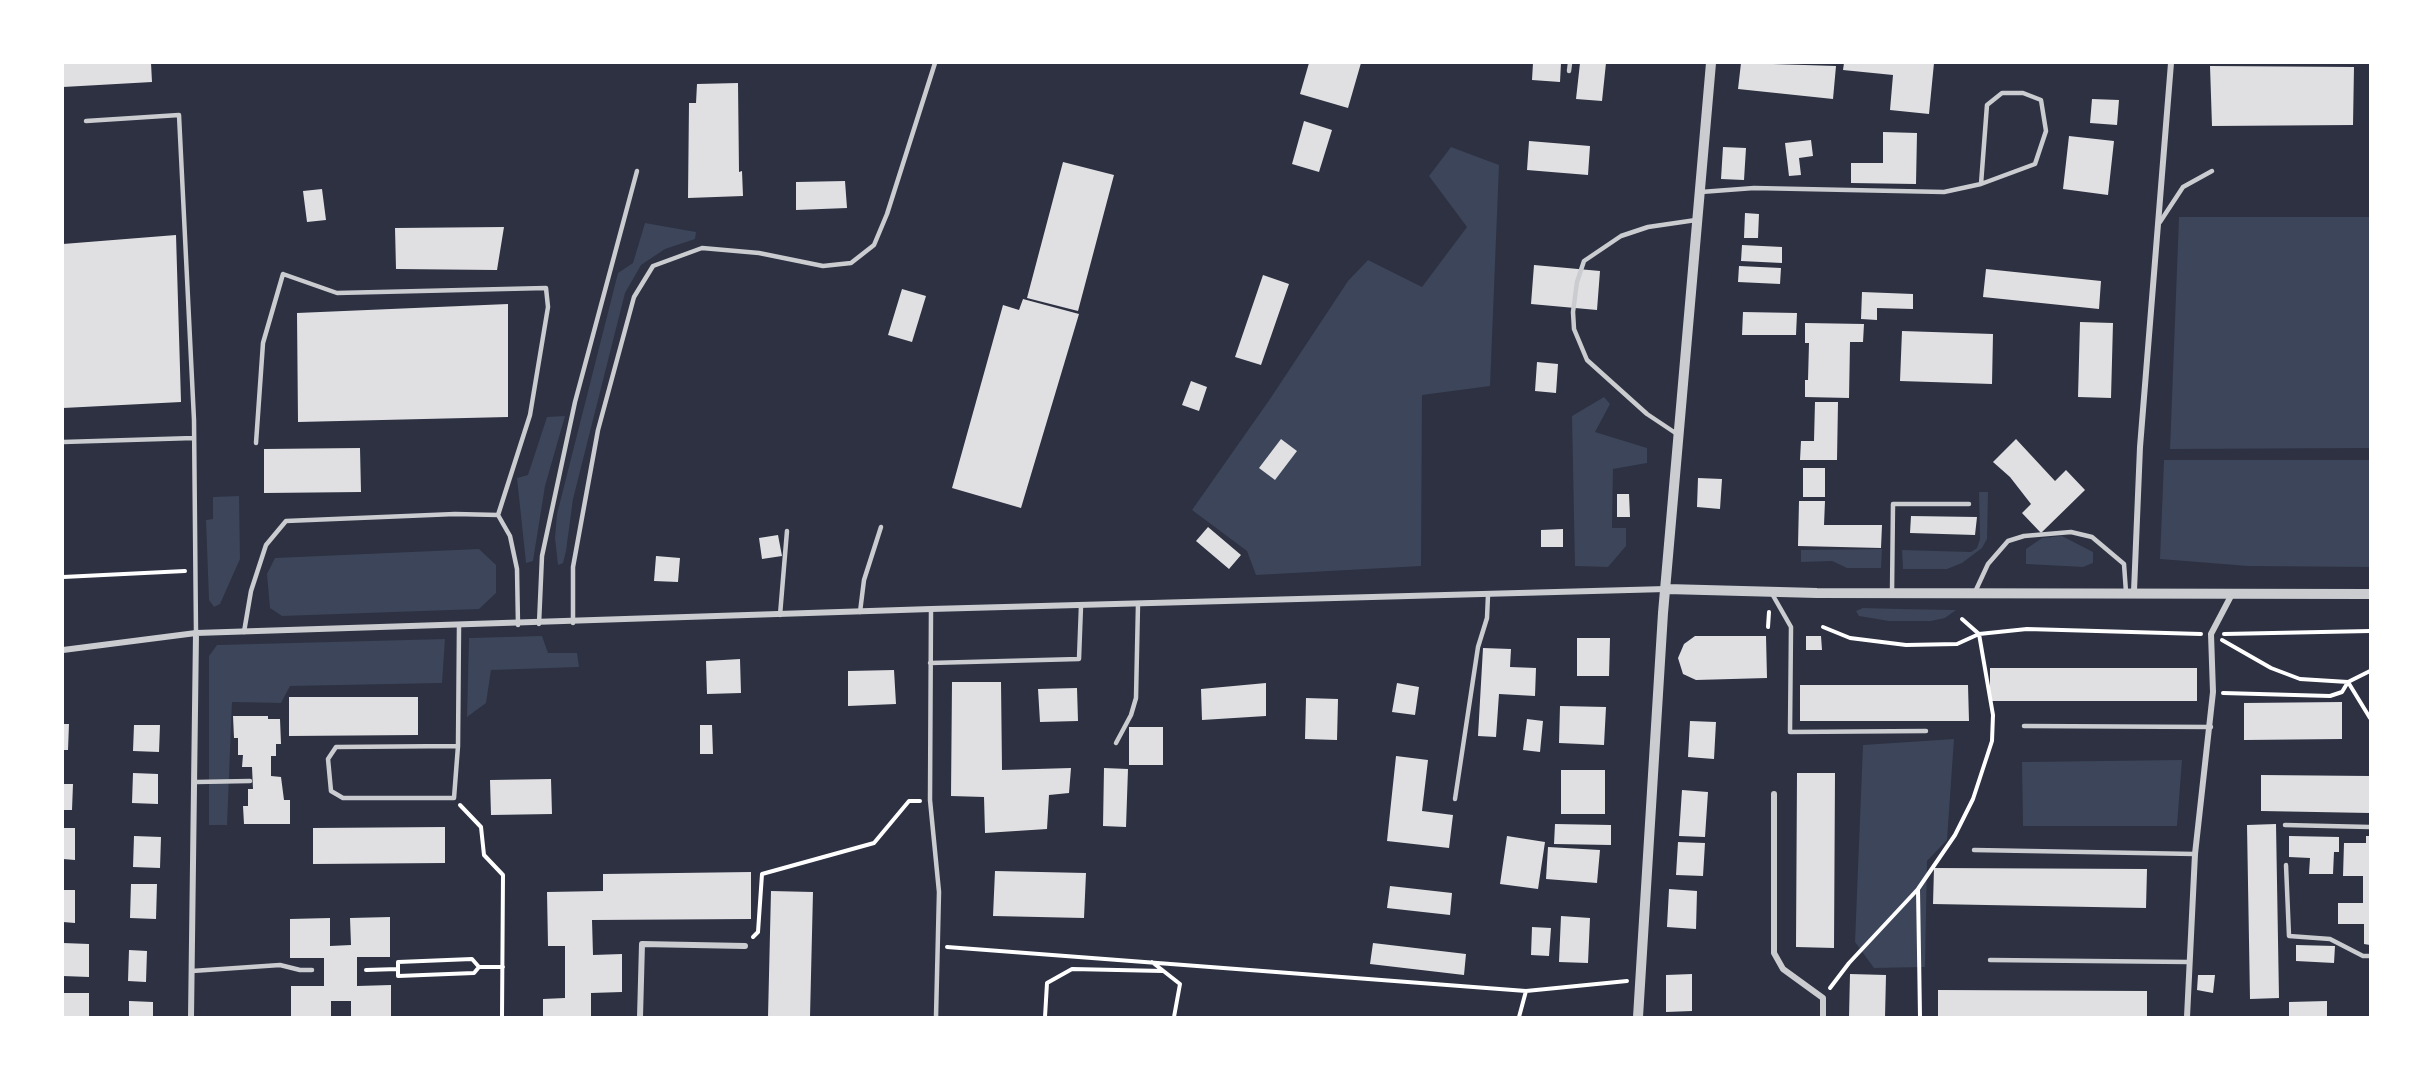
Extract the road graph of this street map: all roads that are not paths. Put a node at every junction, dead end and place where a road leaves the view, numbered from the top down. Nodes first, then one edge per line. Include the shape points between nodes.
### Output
1 (935, 63) edge
2 (1570, 63) edge
3 (1711, 63) edge
4 (2171, 63) edge
5 (1569, 71) dead end
6 (86, 121) dead end
7 (637, 171) dead end
8 (2212, 171) dead end
9 (1981, 184) junction
10 (1699, 192) junction
11 (1696, 220) junction
12 (2160, 222) junction
13 (1680, 435) junction
14 (194, 438) junction
15 (63, 442) edge
16 (256, 443) dead end
17 (1969, 504) dead end
18 (498, 515) junction
19 (881, 527) dead end
20 (787, 531) dead end
21 (1667, 589) junction
22 (1771, 592) junction
23 (2130, 592) junction
24 (1892, 593) junction
25 (1974, 593) junction
26 (2232, 594) junction
27 (2370, 594) edge
28 (1488, 595) junction
29 (1138, 604) junction
30 (1081, 606) junction
31 (931, 609) junction
32 (860, 612) junction
33 (780, 615) junction
34 (573, 623) junction
35 (539, 624) junction
36 (518, 625) junction
37 (459, 627) junction
38 (244, 632) junction
39 (196, 633) junction
40 (63, 650) edge
41 (930, 663) junction
42 (2024, 726) dead end
43 (2211, 728) junction
44 (1926, 730) dead end
45 (1116, 744) dead end
46 (458, 746) junction
47 (250, 781) dead end
48 (196, 782) junction
49 (1774, 794) dead end
50 (1455, 800) dead end
51 (2285, 825) dead end
52 (2370, 827) edge
53 (1974, 850) dead end
54 (2195, 854) junction
55 (2286, 865) dead end
56 (745, 946) road end
57 (2370, 956) edge
58 (1990, 960) dead end
59 (2190, 962) junction
60 (312, 970) dead end
61 (192, 971) junction
62 (191, 1017) edge
63 (640, 1017) edge
64 (936, 1017) edge
65 (1638, 1017) edge
66 (1823, 1017) edge
67 (2187, 1017) edge

1 - 34 lane via 887,214 874,244 851,263 824,266 759,253 702,248 653,266 634,297 598,430 573,567
2 - 5 lane
3 - 10 street
4 - 12 street
6 - 14 lane via 179,115
7 - 35 lane via 575,402 542,556
8 - 12 lane via 2183,188
9 - 9 lane via 2035,164 2046,131 2042,100 2023,93 2002,93 1987,105
9 - 10 lane via 1944,192 1754,188
10 - 11 street
11 - 13 street
11 - 13 lane via 1648,227 1621,236 1584,261 1573,312 1574,330 1587,360 1647,414
12 - 23 street
13 - 21 street
14 - 15 lane
14 - 39 lane
16 - 18 lane via 263,343 283,274 337,293 546,288 548,307 530,415
17 - 24 lane via 1893,504
18 - 36 lane via 510,536 517,569
18 - 38 lane via 286,521 266,545 251,591
19 - 32 lane via 864,580
20 - 33 lane
21 - 22 street
21 - 28 street
21 - 65 street
22 - 24 street
22 - 44 lane via 1791,627 1790,732
23 - 25 street
23 - 25 lane via 2124,564 2092,537 2070,532 2008,541 1988,564
23 - 26 street
24 - 25 street
26 - 27 street
26 - 43 street via 2211,634
28 - 29 street
28 - 50 lane
29 - 30 street
29 - 45 lane via 1136,698
30 - 31 street
30 - 41 lane via 1079,659
31 - 32 street
31 - 41 lane
32 - 33 street
33 - 34 street
34 - 35 street
35 - 36 street
36 - 37 street
37 - 38 street
37 - 46 lane
38 - 39 street
39 - 40 street
39 - 48 street
41 - 64 lane via 930,800 939,892
42 - 43 lane
43 - 54 street
46 - 46 lane via 336,747 328,759 331,791 336,796 454,798
47 - 48 lane
48 - 61 street
49 - 66 street via 1774,952 1783,969 1823,998
51 - 52 lane
53 - 54 lane
54 - 59 street
55 - 57 lane via 2289,936 2330,939
56 - 63 street via 642,944
58 - 59 lane
59 - 67 street
60 - 61 lane via 280,965
61 - 62 street

